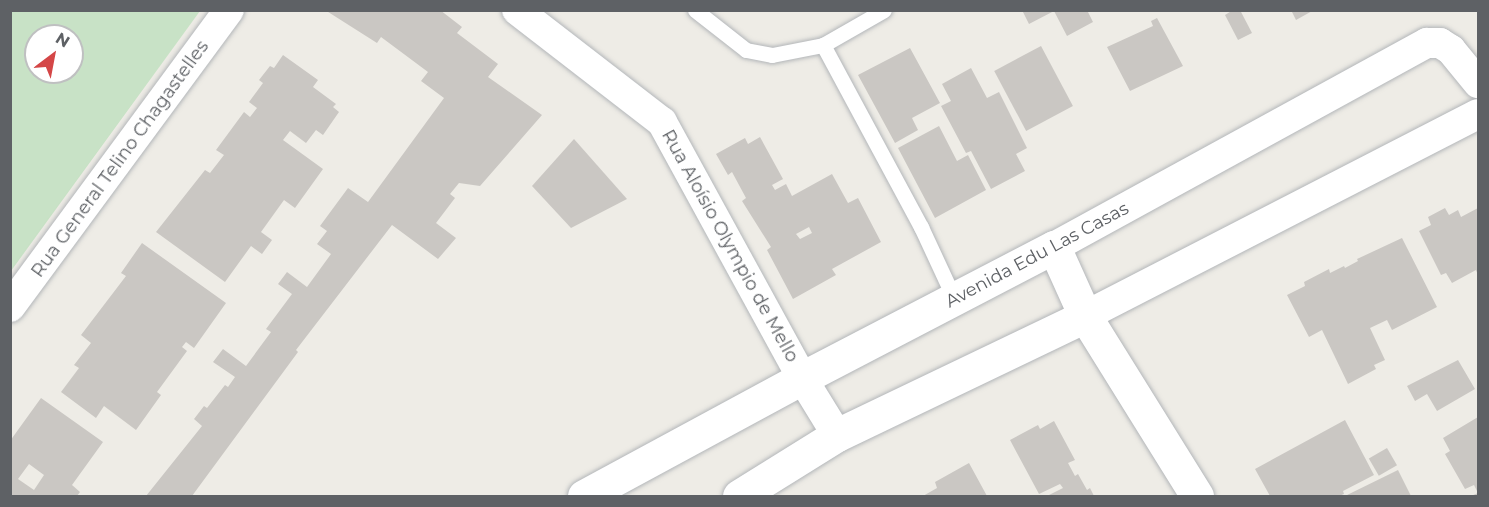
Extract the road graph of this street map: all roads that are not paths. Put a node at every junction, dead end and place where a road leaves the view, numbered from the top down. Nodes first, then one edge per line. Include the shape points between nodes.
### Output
1 (229, 10) edge
2 (517, 10) edge
3 (695, 10) edge
4 (884, 10) edge
5 (823, 45) junction
6 (1479, 83) edge
7 (1479, 114) edge
8 (1054, 247) junction
9 (954, 298) junction
10 (10, 307) edge
11 (1085, 316) junction
12 (802, 378) junction
13 (837, 435) junction
14 (584, 496) edge
15 (739, 496) edge
16 (1197, 496) edge

1 - 10 street, Rua General Telino Chagastelles
2 - 12 street, Rua Aloísio Olympio de Mello via 662,122
3 - 5 lane via 746,50 772,55
4 - 5 lane
5 - 9 lane via 921,227
6 - 8 street, Avenida Edu Las Casas via 1451,50 1440,43 1427,43
7 - 11 street
8 - 9 street, Avenida Edu Las Casas
8 - 11 street
9 - 12 street, Avenida Edu Las Casas
11 - 13 street
11 - 16 street
12 - 13 street, Rua Aloísio Olympio de Mello
12 - 14 street, Avenida Edu Las Casas
13 - 15 street

